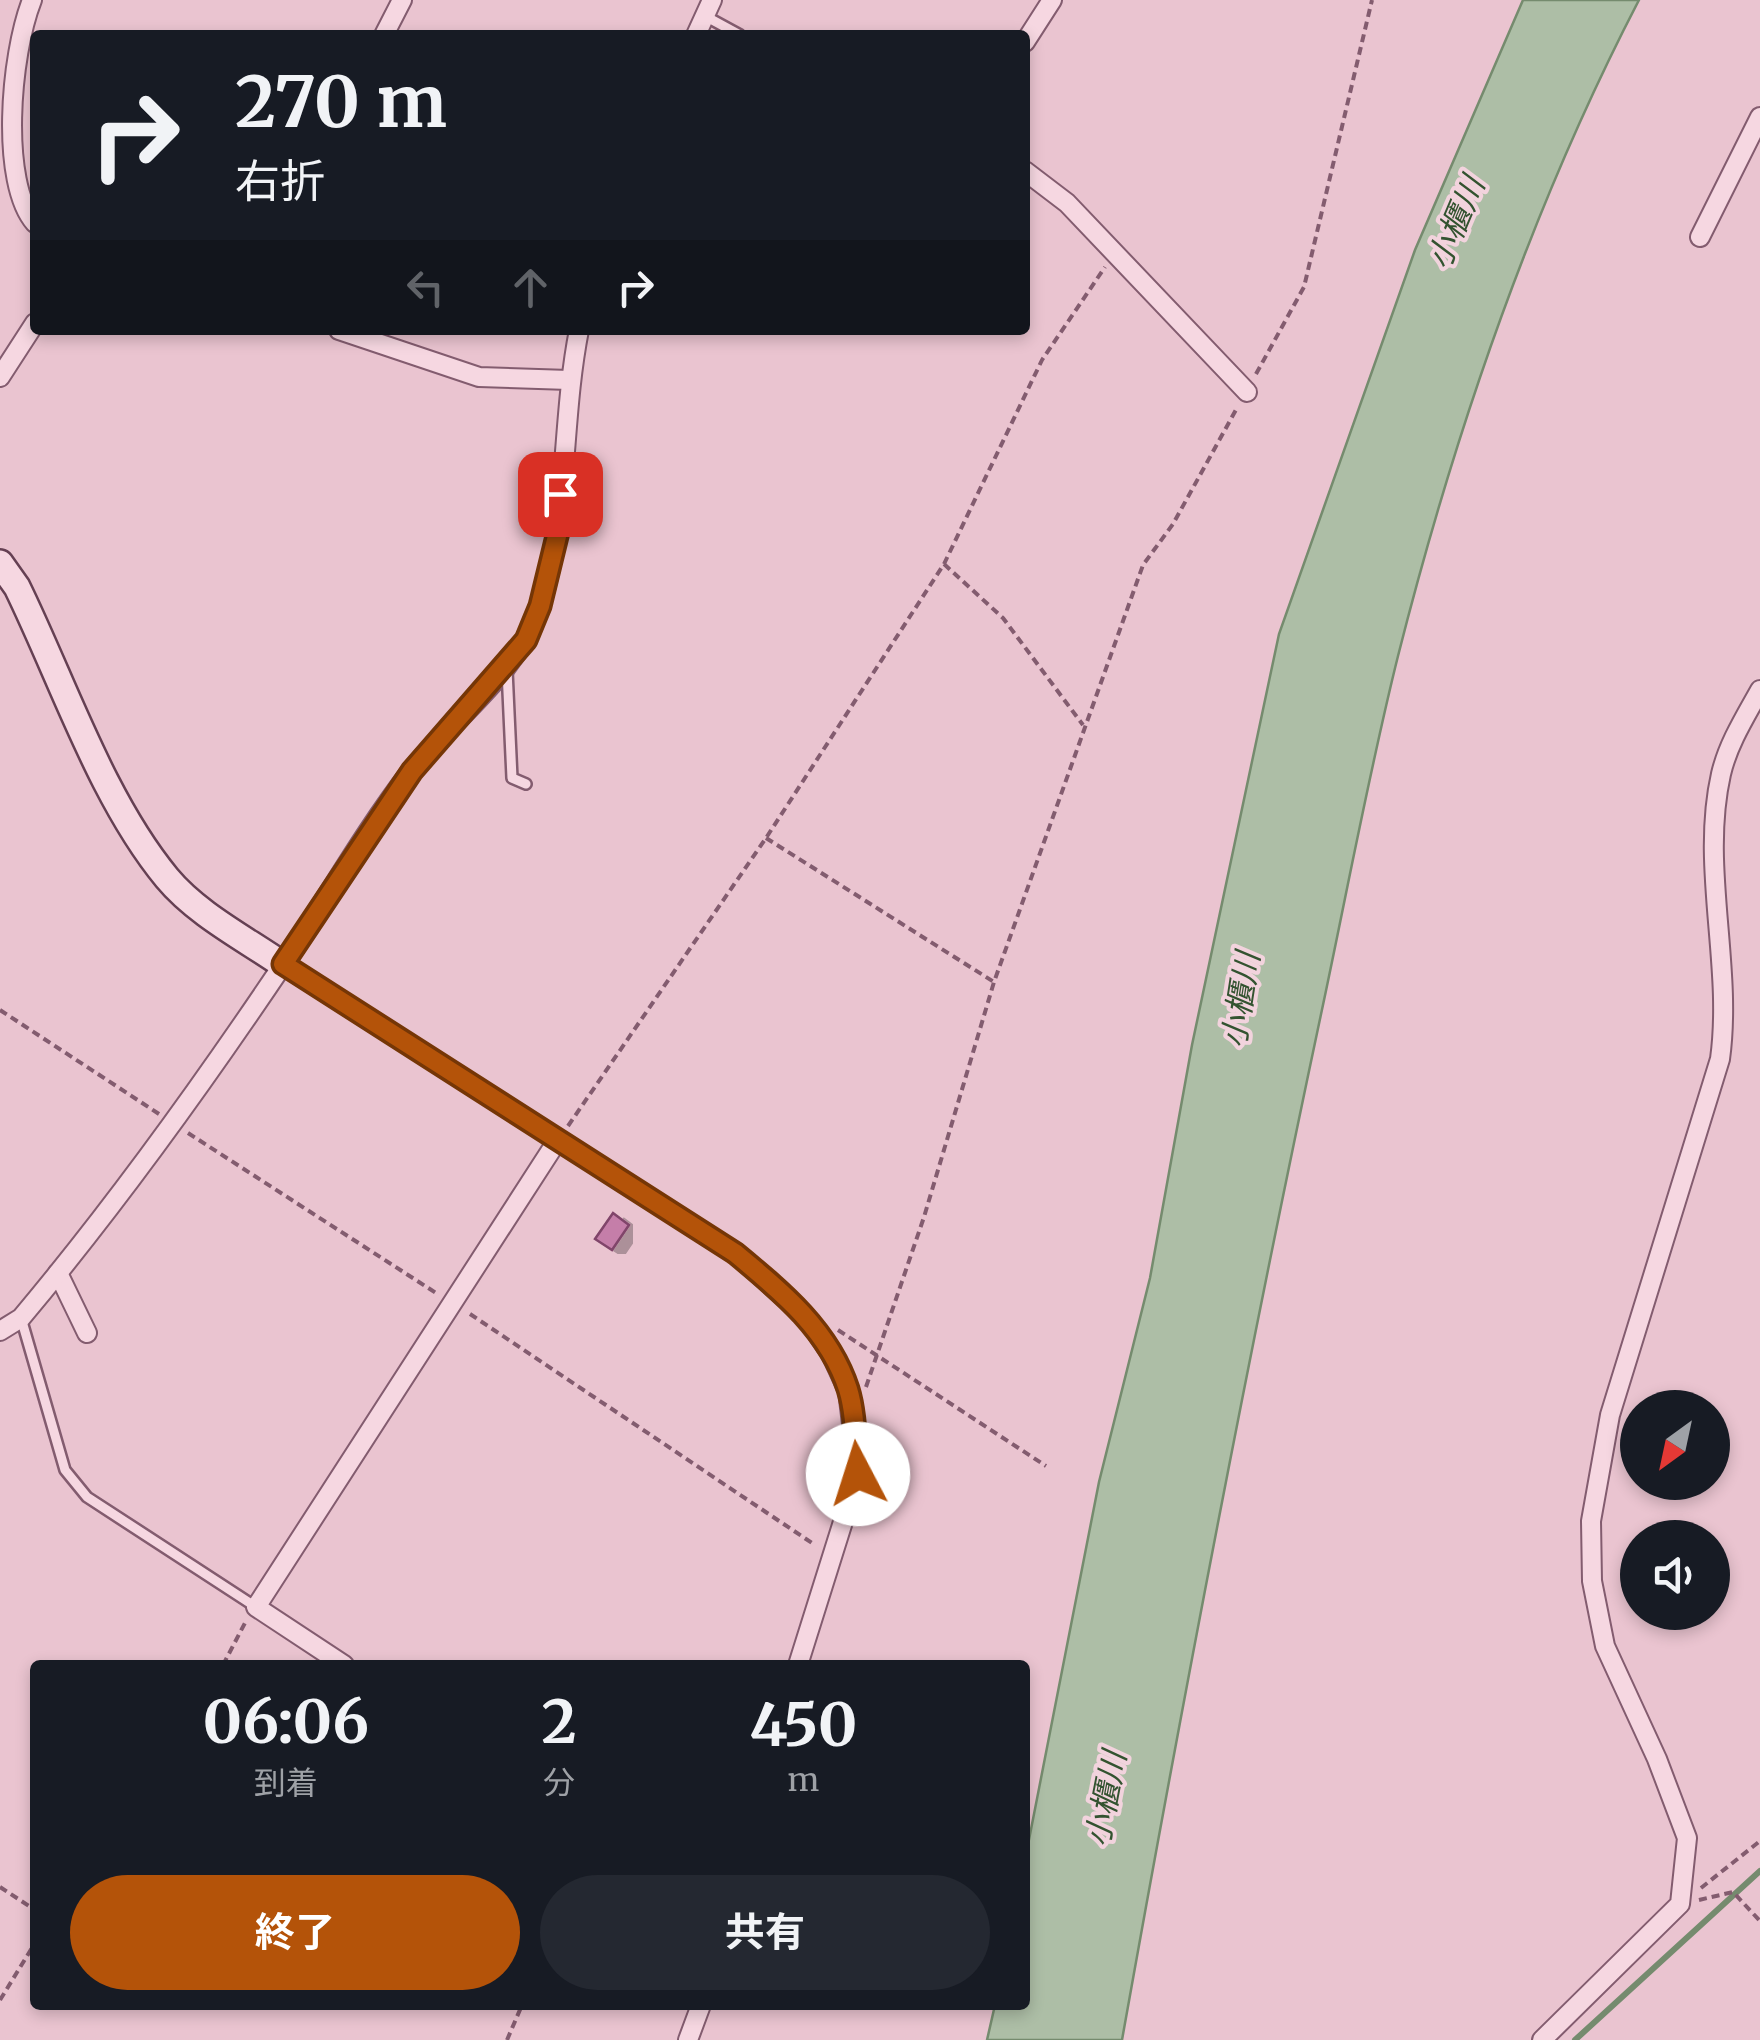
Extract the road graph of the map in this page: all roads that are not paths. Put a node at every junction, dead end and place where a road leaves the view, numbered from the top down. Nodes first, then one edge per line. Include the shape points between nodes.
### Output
1 (32, 0) edge
2 (402, 0) edge
3 (1052, 0) edge
4 (708, 8) edge
5 (387, 30) edge
6 (734, 30) edge
7 (1030, 34) edge
8 (1760, 117) edge
9 (1030, 175) edge
10 (30, 220) edge
11 (1700, 236) dead end
12 (30, 331) edge
13 (354, 335) edge
14 (578, 335) edge
15 (0, 378) edge
16 (569, 380) junction
17 (1246, 392) road end
18 (0, 563) edge
19 (507, 667) junction
20 (1760, 690) edge
21 (526, 784) dead end
22 (283, 964) junction
23 (557, 1142) junction
24 (58, 1274) junction
25 (21, 1318) junction
26 (0, 1331) edge
27 (88, 1333) dead end
28 (256, 1607) junction
29 (336, 1660) edge
30 (800, 1660) edge
31 (698, 2010) edge
32 (688, 2038) edge
33 (1542, 2040) edge

1 - 10 street via 0,116 3,172 20,214
2 - 5 street
3 - 7 street
4 - 6 lane
8 - 11 street
9 - 17 street via 1068,203
12 - 15 street
13 - 16 street via 479,378
14 - 16 street
16 - 19 street via 558,532 540,606
18 - 22 street via 155,861 199,908
19 - 21 lane via 512,778
19 - 22 street via 412,771
20 - 33 street via 1728,752 1718,790 1724,1016 1717,1076 1610,1415 1590,1521 1590,1565 1605,1646 1686,1838 1680,1904
22 - 23 street
22 - 24 street via 174,1125
23 - 28 street
23 - 30 street via 735,1253 792,1301 821,1337 848,1391 858,1474
24 - 25 street
24 - 27 street
25 - 26 street
25 - 28 lane via 74,1484
28 - 29 street
31 - 32 street

